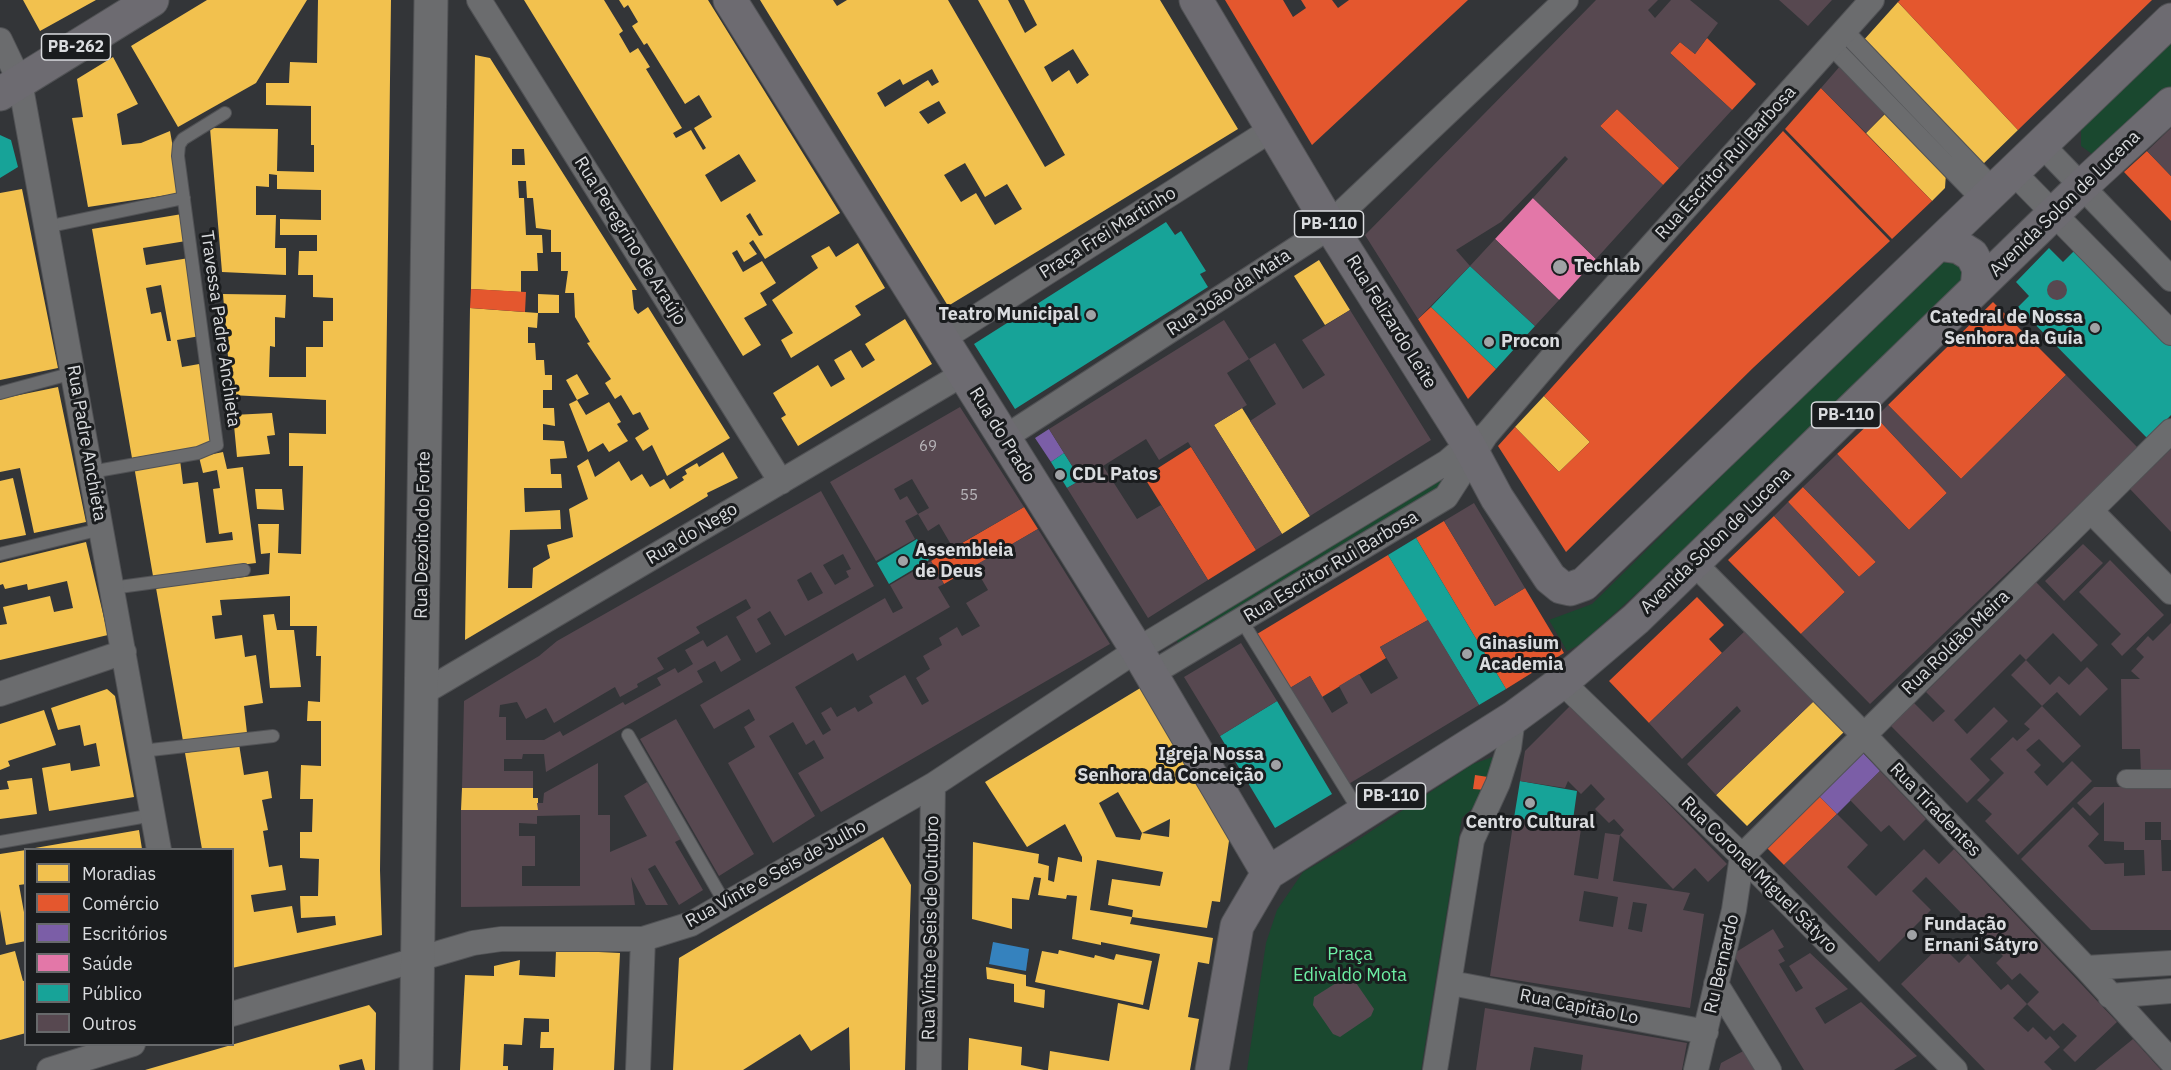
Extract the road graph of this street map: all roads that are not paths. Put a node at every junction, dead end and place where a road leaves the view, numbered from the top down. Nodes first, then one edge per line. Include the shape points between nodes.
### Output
1 (152, 0) edge
2 (431, 0) edge
3 (479, 0) edge
4 (730, 0) edge
5 (1196, 0) edge
6 (1566, 0) edge
7 (1872, 0) edge
8 (2171, 20) edge
9 (1838, 39) junction
10 (0, 40) edge
11 (10, 88) edge
12 (2171, 104) edge
13 (225, 113) dead end
14 (1274, 128) junction
15 (2042, 145) junction
16 (2082, 186) junction
17 (1997, 187) junction
18 (184, 198) junction
19 (2055, 214) junction
20 (1329, 224) junction
21 (46, 227) junction
22 (1938, 244) junction
23 (2171, 279) edge
24 (1977, 288) junction
25 (2171, 333) edge
26 (942, 339) junction
27 (73, 373) junction
28 (963, 374) junction
29 (0, 393) edge
30 (2171, 431) edge
31 (1004, 438) junction
32 (1476, 445) junction
33 (91, 472) junction
34 (781, 482) junction
35 (2091, 511) junction
36 (101, 529) junction
37 (0, 554) edge
38 (1695, 563) junction
39 (244, 570) dead end
40 (112, 588) junction
41 (2171, 592) edge
42 (1242, 621) junction
43 (124, 652) junction
44 (1144, 662) junction
45 (1562, 682) junction
46 (0, 694) edge
47 (421, 694) junction
48 (1513, 718) junction
49 (1863, 734) junction
50 (628, 735) dead end
51 (273, 736) dead end
52 (142, 751) junction
53 (2126, 779) dead end
54 (2171, 779) edge
55 (933, 785) junction
56 (153, 814) junction
57 (1362, 815) junction
58 (0, 842) edge
59 (159, 848) edge
60 (1742, 856) junction
61 (1268, 873) junction
62 (726, 905) junction
63 (643, 939) junction
64 (417, 959) junction
65 (2171, 963) edge
66 (2086, 968) junction
67 (1451, 983) junction
68 (1716, 984) junction
69 (2171, 991) edge
70 (2110, 996) junction
71 (234, 1013) edge
72 (1706, 1032) junction
73 (127, 1046) edge
74 (2171, 1061) edge
75 (49, 1070) edge
76 (416, 1070) edge
77 (638, 1070) edge
78 (929, 1070) edge
79 (1212, 1070) edge
80 (1435, 1070) edge
81 (1696, 1070) edge
82 (1769, 1070) edge
83 (1955, 1070) edge

1 - 11 main road, PB-262
2 - 47 main road, Rua Dezoito do Forte
3 - 34 street, Rua Peregrino de Araújo
4 - 26 main road, Rua do Prado
5 - 14 main road, Rua Felizardo Leite / PB-110
6 - 20 street, Rua João da Mata
7 - 9 street, Rua Escritor Rui Barbosa
8 - 15 main road, PB-110
9 - 17 street
9 - 32 street, Rua Escritor Rui Barbosa
10 - 11 street, Rua Padre Anchieta
11 - 21 street, Rua Padre Anchieta
12 - 16 main road, Avenida Solon de Lucena / PB-110
13 - 18 lane, Travessa Padre Anchieta via 178,145
14 - 20 main road, Rua Felizardo Leite / PB-110
14 - 26 street, Praça Frei Martinho
15 - 16 street
15 - 17 main road, PB-110
16 - 19 main road, Avenida Solon de Lucena / PB-110
16 - 23 street
17 - 19 street
17 - 22 main road, PB-110
18 - 21 lane
18 - 33 lane, Travessa Padre Anchieta via 217,445 198,453
19 - 24 main road, Avenida Solon de Lucena / PB-110
19 - 25 street
20 - 31 street, Rua João da Mata
20 - 32 main road, Rua Felizardo Leite / PB-110
21 - 27 street, Rua Padre Anchieta
22 - 24 main road via 1959,247 1972,255 1979,269
22 - 32 main road, Rua Felizardo Leite / PB-110 via 1584,584 1570,589 1550,578 1497,498
24 - 38 main road, Avenida Solon de Lucena / PB-110
26 - 28 main road, Rua do Prado
27 - 29 lane
27 - 33 street, Rua Padre Anchieta
28 - 31 main road, Rua do Prado
28 - 34 street, Rua do Nego
30 - 35 street, Rua Roldão Meira
31 - 44 main road, Rua do Prado
32 - 42 street, Rua Escritor Rui Barbosa via 1446,498
32 - 44 street, Rua Escritor Rui Barbosa
33 - 36 street, Rua Padre Anchieta
34 - 47 street, Rua do Nego
35 - 41 street
35 - 49 street, Rua Roldão Meira
36 - 37 lane
36 - 40 street, Rua Padre Anchieta
38 - 45 main road, Avenida Solon de Lucena / PB-110 via 1636,620
38 - 49 street, Rua Tiradentes
39 - 40 lane
40 - 43 street, Rua Padre Anchieta
42 - 44 street, Rua Escritor Rui Barbosa
42 - 57 lane
43 - 46 street
43 - 52 street, Rua Padre Anchieta
44 - 55 street, Rua Vinte e Seis de Julho
44 - 61 main road, Rua do Prado
45 - 48 main road, Avenida Solon de Lucena / PB-110
45 - 60 street, Rua Coronel Miguel Sátyro
47 - 64 main road, Rua Dezoito do Forte
48 - 57 main road, PB-110
48 - 67 street via 1498,783 1472,840
49 - 60 street, Rua Roldão Meira
49 - 66 street, Rua Tiradentes
50 - 62 lane
51 - 52 lane
52 - 56 street, Rua Padre Anchieta
53 - 54 street
55 - 62 street, Rua Vinte e Seis de Julho
55 - 78 street, Rua Vinte e Seis de Outubro
56 - 58 lane
56 - 59 street, Rua Padre Anchieta
57 - 61 main road, PB-110
60 - 68 street, Ru Bernardo
60 - 83 street, Rua Coronel Miguel Sátyro
61 - 79 main road via 1237,926
62 - 63 street, Rua Vinte e Seis de Julho via 692,924
63 - 64 street, Rua Vinte e Seis de Julho via 501,939
63 - 77 street
64 - 71 street, Rua Vinte e Seis de Julho
64 - 76 main road, Rua Dezoito do Forte
65 - 66 street
66 - 70 street, Rua Tiradentes
67 - 72 street, Rua Capitão Lo
67 - 80 street
68 - 72 street, Ru Bernardo
68 - 82 street
69 - 70 street
70 - 74 street, Rua Tiradentes
72 - 81 street, Ru Bernardo
73 - 75 street

